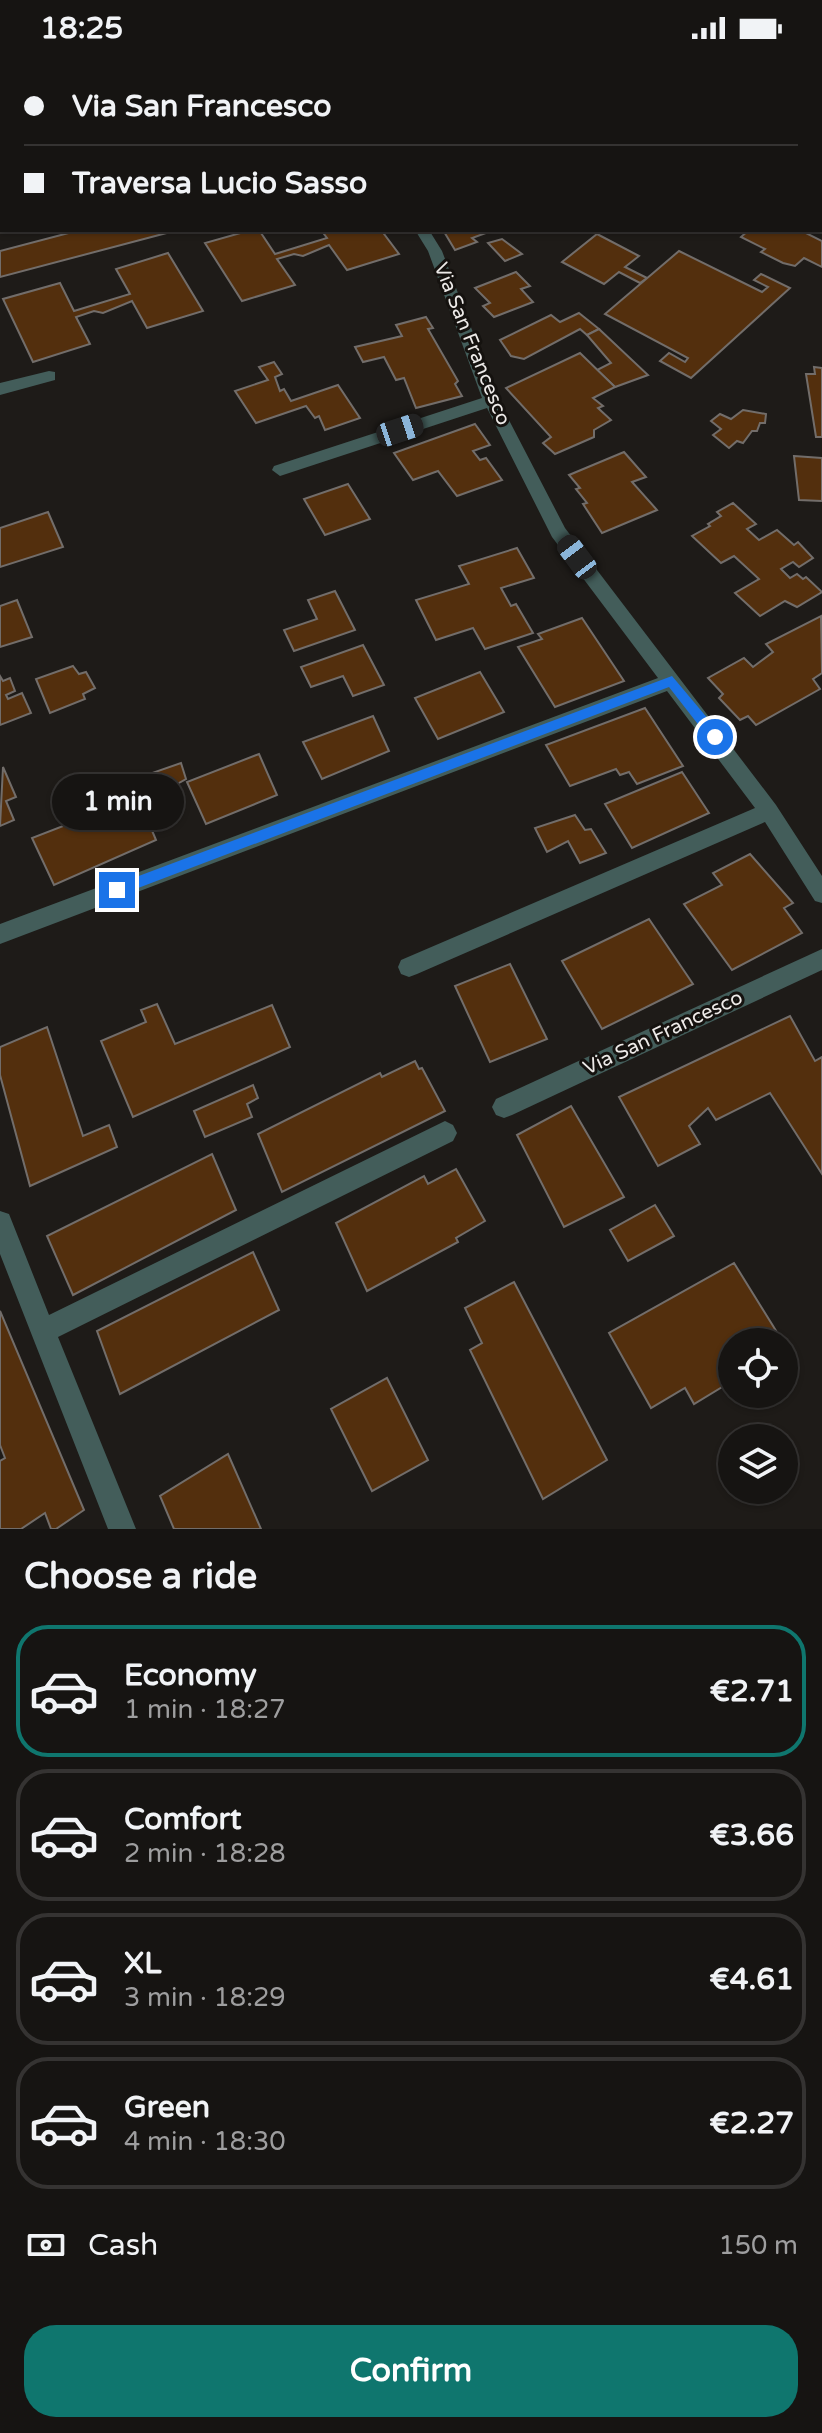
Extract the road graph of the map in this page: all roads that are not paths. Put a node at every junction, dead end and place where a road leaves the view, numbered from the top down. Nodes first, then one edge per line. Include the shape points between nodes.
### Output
1 (423, 232) edge
2 (49, 376) dead end
3 (0, 389) edge
4 (491, 401) junction
5 (280, 470) dead end
6 (672, 681) junction
7 (769, 811) junction
8 (822, 894) edge
9 (0, 934) edge
10 (822, 959) edge
11 (409, 967) dead end
12 (504, 1107) dead end
13 (445, 1133) dead end
14 (0, 1223) edge
15 (42, 1332) junction
16 (122, 1529) edge

1 - 4 street, Via San Francesco
2 - 3 street
4 - 5 street
4 - 6 street, Via San Francesco via 558,532
6 - 7 street, Via San Francesco
6 - 9 street
7 - 8 street, Via San Francesco
7 - 11 street
10 - 12 street, Via San Francesco
13 - 15 street
14 - 15 street
15 - 16 street

